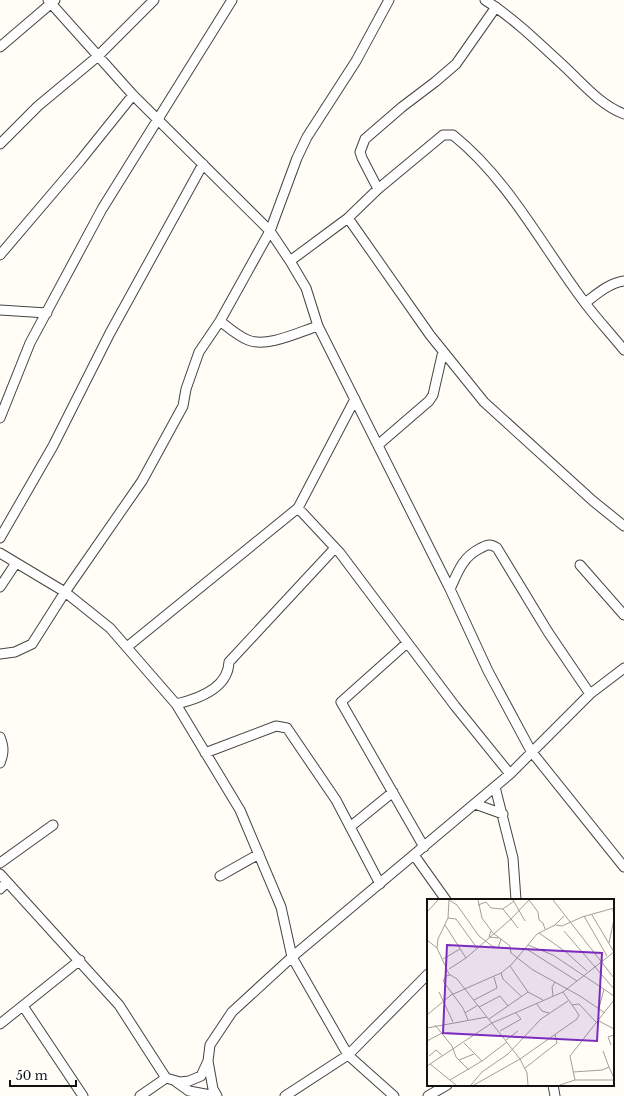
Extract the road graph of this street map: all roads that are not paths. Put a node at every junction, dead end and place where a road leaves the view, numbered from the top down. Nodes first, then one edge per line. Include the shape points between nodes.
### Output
1 (154, 0) edge
2 (232, 0) edge
3 (388, 0) edge
4 (485, 0) edge
5 (51, 1) edge
6 (496, 7) junction
7 (0, 47) edge
8 (97, 58) junction
9 (132, 95) junction
10 (624, 114) edge
11 (158, 121) junction
12 (0, 144) edge
13 (203, 164) junction
14 (378, 189) junction
15 (348, 218) junction
16 (270, 232) junction
17 (1, 252) edge
18 (290, 261) junction
19 (624, 281) edge
20 (585, 303) junction
21 (0, 310) edge
22 (47, 312) junction
23 (220, 321) junction
24 (318, 326) junction
25 (624, 350) edge
26 (442, 351) junction
27 (355, 399) junction
28 (0, 418) edge
29 (378, 444) junction
30 (298, 508) junction
31 (624, 526) edge
32 (0, 538) edge
33 (335, 548) junction
34 (0, 553) edge
35 (16, 563) junction
36 (580, 566) dead end
37 (0, 586) edge
38 (450, 589) junction
39 (65, 592) junction
40 (624, 615) edge
41 (407, 643) junction
42 (127, 647) junction
43 (0, 654) edge
44 (622, 673) edge
45 (590, 694) junction
46 (176, 704) junction
47 (0, 737) edge
48 (531, 752) junction
49 (205, 753) junction
50 (0, 763) edge
51 (510, 774) junction
52 (495, 787) junction
53 (393, 792) junction
54 (475, 804) junction
55 (503, 814) junction
56 (52, 825) dead end
57 (350, 827) junction
58 (424, 847) junction
59 (259, 854) junction
60 (414, 855) junction
61 (0, 863) edge
62 (624, 867) edge
63 (0, 874) edge
64 (220, 876) dead end
65 (8, 882) junction
66 (380, 884) junction
67 (0, 889) edge
68 (445, 899) edge
69 (516, 899) edge
70 (292, 957) junction
71 (80, 960) junction
72 (427, 975) edge
73 (23, 1006) junction
74 (0, 1024) edge
75 (348, 1055) junction
76 (208, 1061) junction
77 (170, 1080) junction
78 (445, 1086) edge
79 (553, 1086) edge
80 (83, 1096) edge
81 (140, 1096) edge
82 (216, 1096) edge
83 (285, 1096) edge
84 (394, 1096) edge
85 (428, 1096) edge
86 (555, 1096) edge

1 - 8 street
2 - 11 street
3 - 16 street via 356,61 296,158
4 - 6 street
5 - 7 street
5 - 8 street
6 - 10 street via 542,45 602,102
6 - 14 street via 456,64 365,139 360,152
8 - 9 street
8 - 12 street via 38,106
9 - 11 street
9 - 17 street via 80,161
11 - 13 street
11 - 22 street via 102,209
13 - 16 street
13 - 32 street via 110,333 53,446
14 - 15 street
14 - 20 street via 443,135 453,135 473,151 495,175
15 - 18 street
15 - 26 street
16 - 18 street
16 - 23 street
18 - 24 street via 306,288
19 - 20 street via 602,289
20 - 25 street
21 - 22 street
22 - 28 street via 30,343
23 - 24 street via 234,333 258,343 269,342
23 - 39 street via 200,352 186,389 184,406 142,481
24 - 27 street
26 - 29 street via 433,395 429,401
26 - 31 street via 484,402
27 - 29 street
27 - 30 street
29 - 38 street
30 - 33 street
30 - 42 street
33 - 41 street
33 - 46 street via 229,662 227,674 215,689 197,700
34 - 35 street
35 - 37 street
35 - 39 street
36 - 40 street
38 - 45 street via 463,561 470,554 485,545 497,548 548,632
38 - 48 street via 488,671
39 - 42 street via 110,628
39 - 43 street via 32,644 15,652
41 - 51 street
41 - 53 street via 341,702
42 - 46 street
44 - 45 street
45 - 48 street
46 - 49 street
47 - 50 street via 4,752
48 - 51 street
48 - 62 street
49 - 57 street via 276,726 287,728 336,800
49 - 59 street via 240,810
51 - 52 street
52 - 54 street
52 - 55 street
53 - 57 street
53 - 58 street
54 - 55 street
54 - 58 street
55 - 69 street via 513,858
56 - 61 street
57 - 66 street
58 - 60 street
59 - 64 street
59 - 70 street via 281,907
60 - 66 street
60 - 68 street
63 - 65 street
65 - 67 street
65 - 71 street
66 - 70 street
70 - 75 street
70 - 76 street via 232,1012 210,1045
71 - 73 street
71 - 77 street via 119,1005
72 - 75 street
73 - 74 street
73 - 80 street
75 - 83 street
75 - 84 street
76 - 77 street via 201,1076 196,1079 180,1082
76 - 82 street via 212,1089
77 - 81 street
77 - 82 street via 189,1091
78 - 85 street
79 - 86 street

